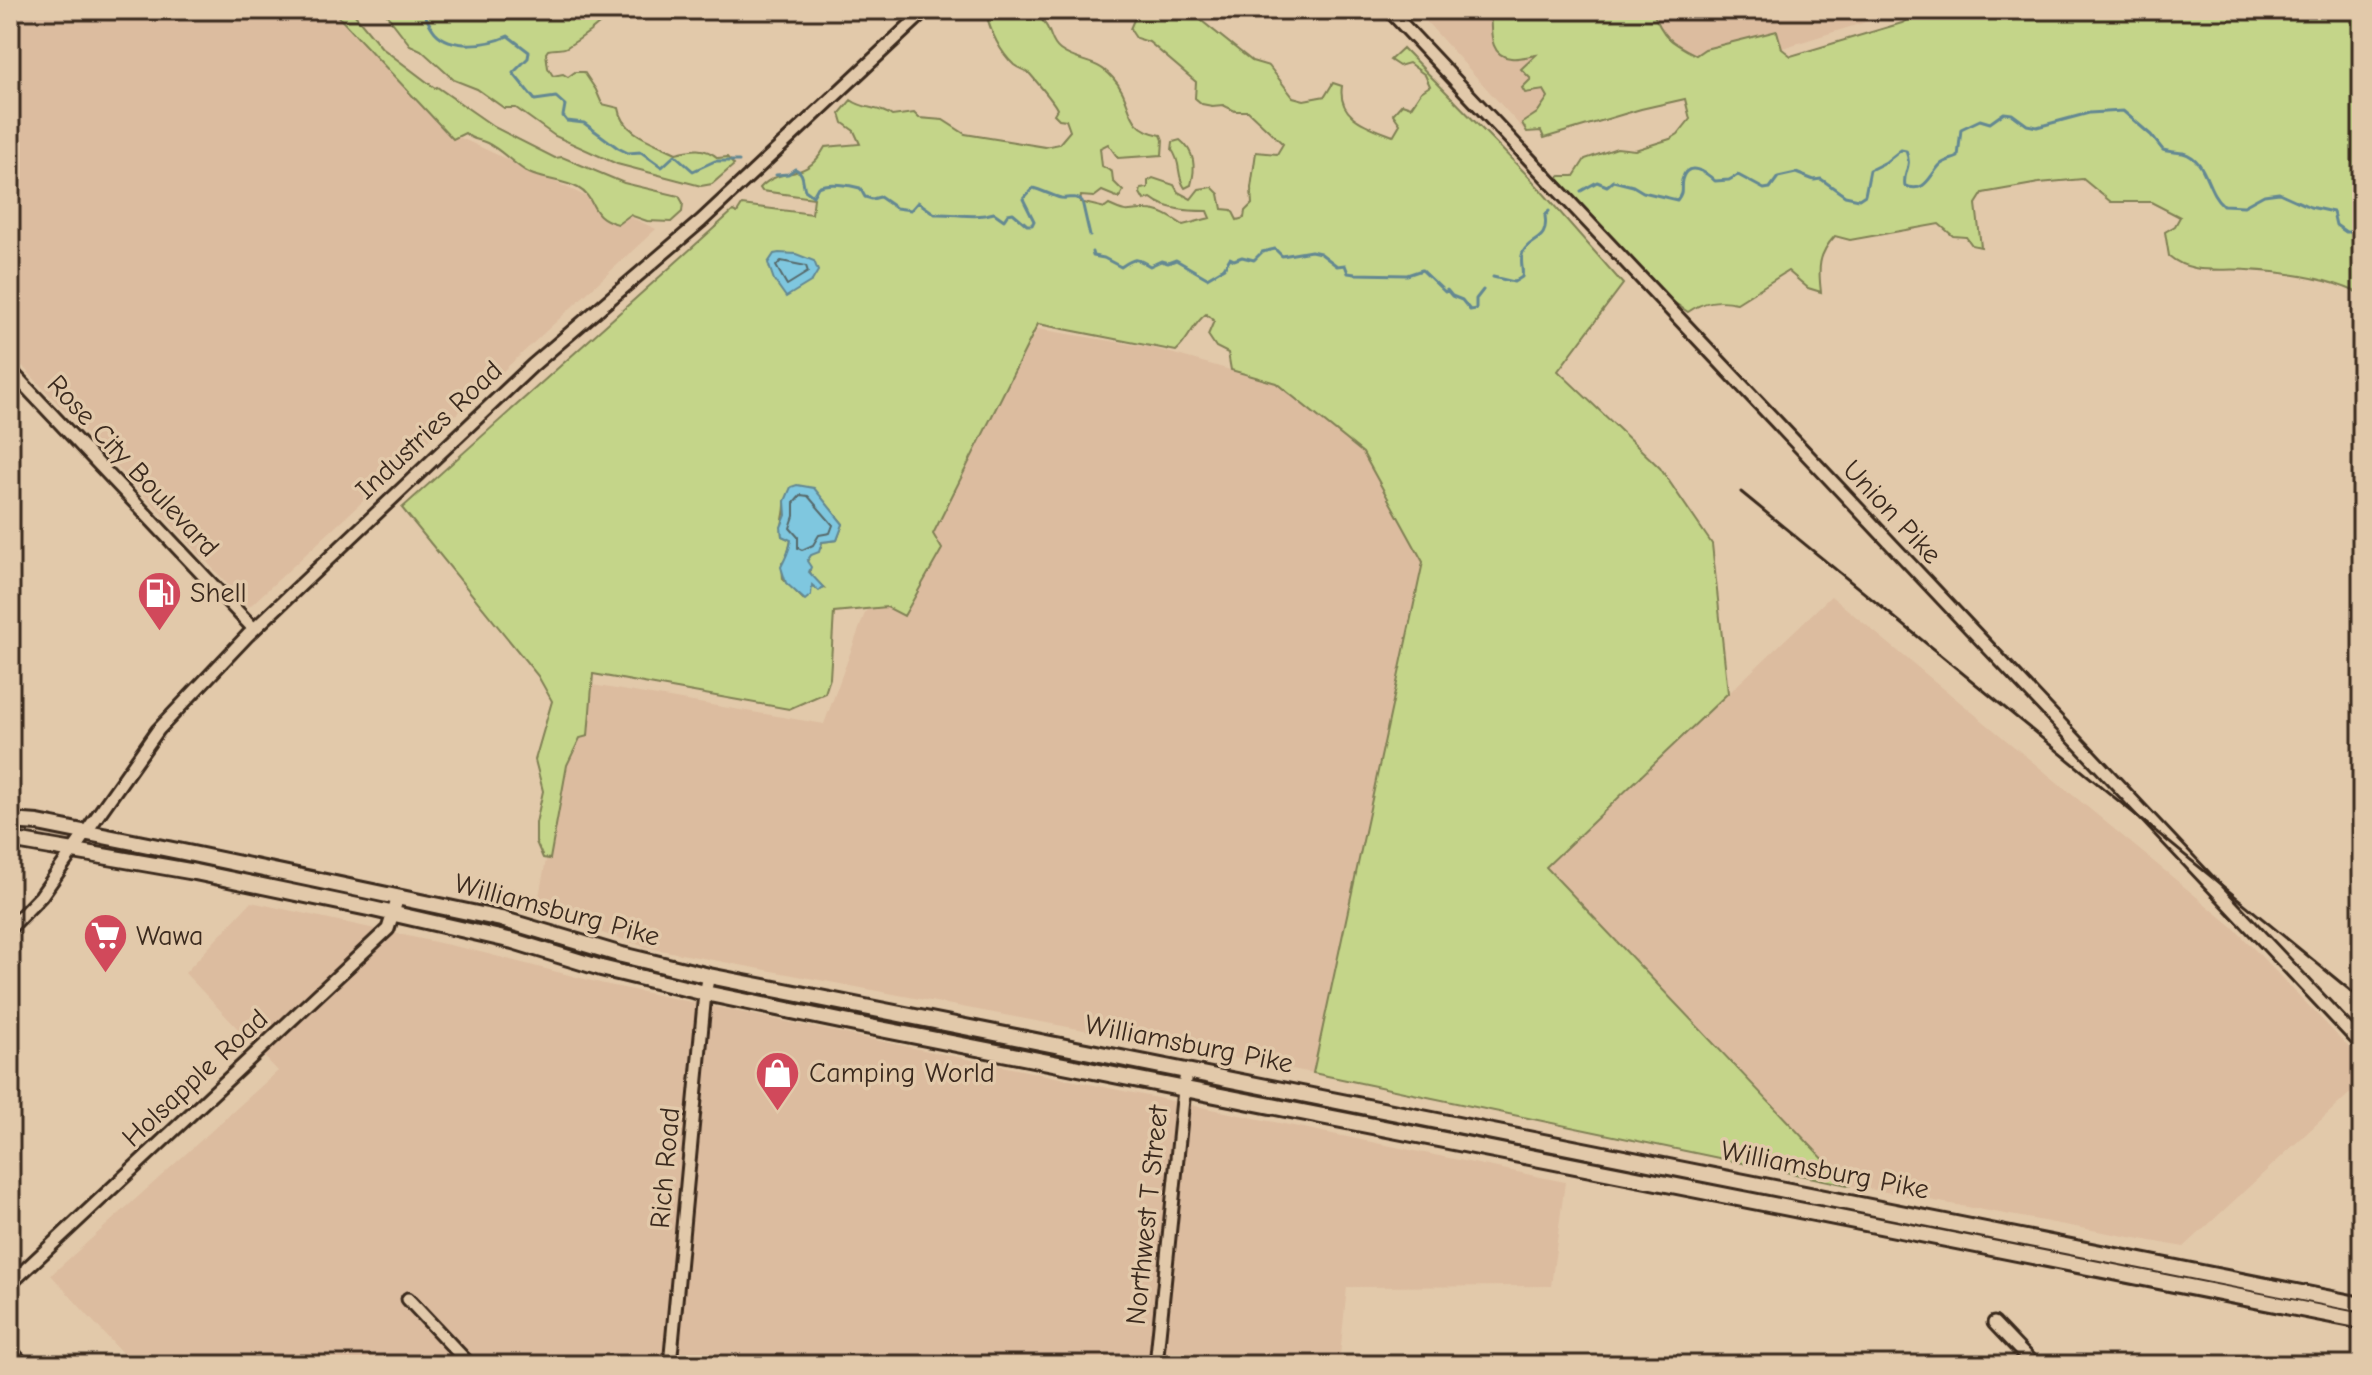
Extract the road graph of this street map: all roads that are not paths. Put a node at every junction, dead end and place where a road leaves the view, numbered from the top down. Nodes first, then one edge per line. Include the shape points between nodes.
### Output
1 (926, 10) edge
2 (1389, 10) edge
3 (10, 370) edge
4 (254, 629) junction
5 (10, 821) edge
6 (84, 833) junction
7 (10, 840) edge
8 (71, 851) junction
9 (398, 897) junction
10 (393, 915) junction
11 (10, 928) edge
12 (709, 976) junction
13 (705, 993) junction
14 (2362, 1045) edge
15 (1186, 1070) junction
16 (1183, 1091) junction
17 (10, 1284) edge
18 (408, 1299) dead end
19 (2362, 1305) edge
20 (1994, 1323) dead end
21 (2359, 1323) edge
22 (10, 1350) edge
23 (24, 1365) edge
24 (470, 1365) edge
25 (670, 1365) edge
26 (1156, 1365) edge
27 (2034, 1365) edge

1 - 4 street, Industries Road via 701,221 543,355
2 - 14 street, Union Pike
3 - 4 street, Rose City Boulevard
4 - 6 street, Industries Road via 158,730
5 - 6 main road, Williamsburg Pike
6 - 8 street, Industries Road
6 - 9 main road, Williamsburg Pike
7 - 8 main road, Williamsburg Pike
8 - 10 main road, Williamsburg Pike
8 - 11 street, Industries Road via 41,896
9 - 10 street, Holsapple Road
9 - 12 main road, Williamsburg Pike via 501,919
10 - 13 main road, Williamsburg Pike
10 - 17 street, Holsapple Road via 388,929
12 - 13 street, Rich Road
12 - 15 main road, Williamsburg Pike
13 - 16 main road, Williamsburg Pike
13 - 25 street, Rich Road
15 - 16 street, Northwest T Street
15 - 19 main road, Williamsburg Pike
16 - 21 main road, Williamsburg Pike
16 - 26 street, Northwest T Street
18 - 24 street
20 - 27 street
22 - 23 street

